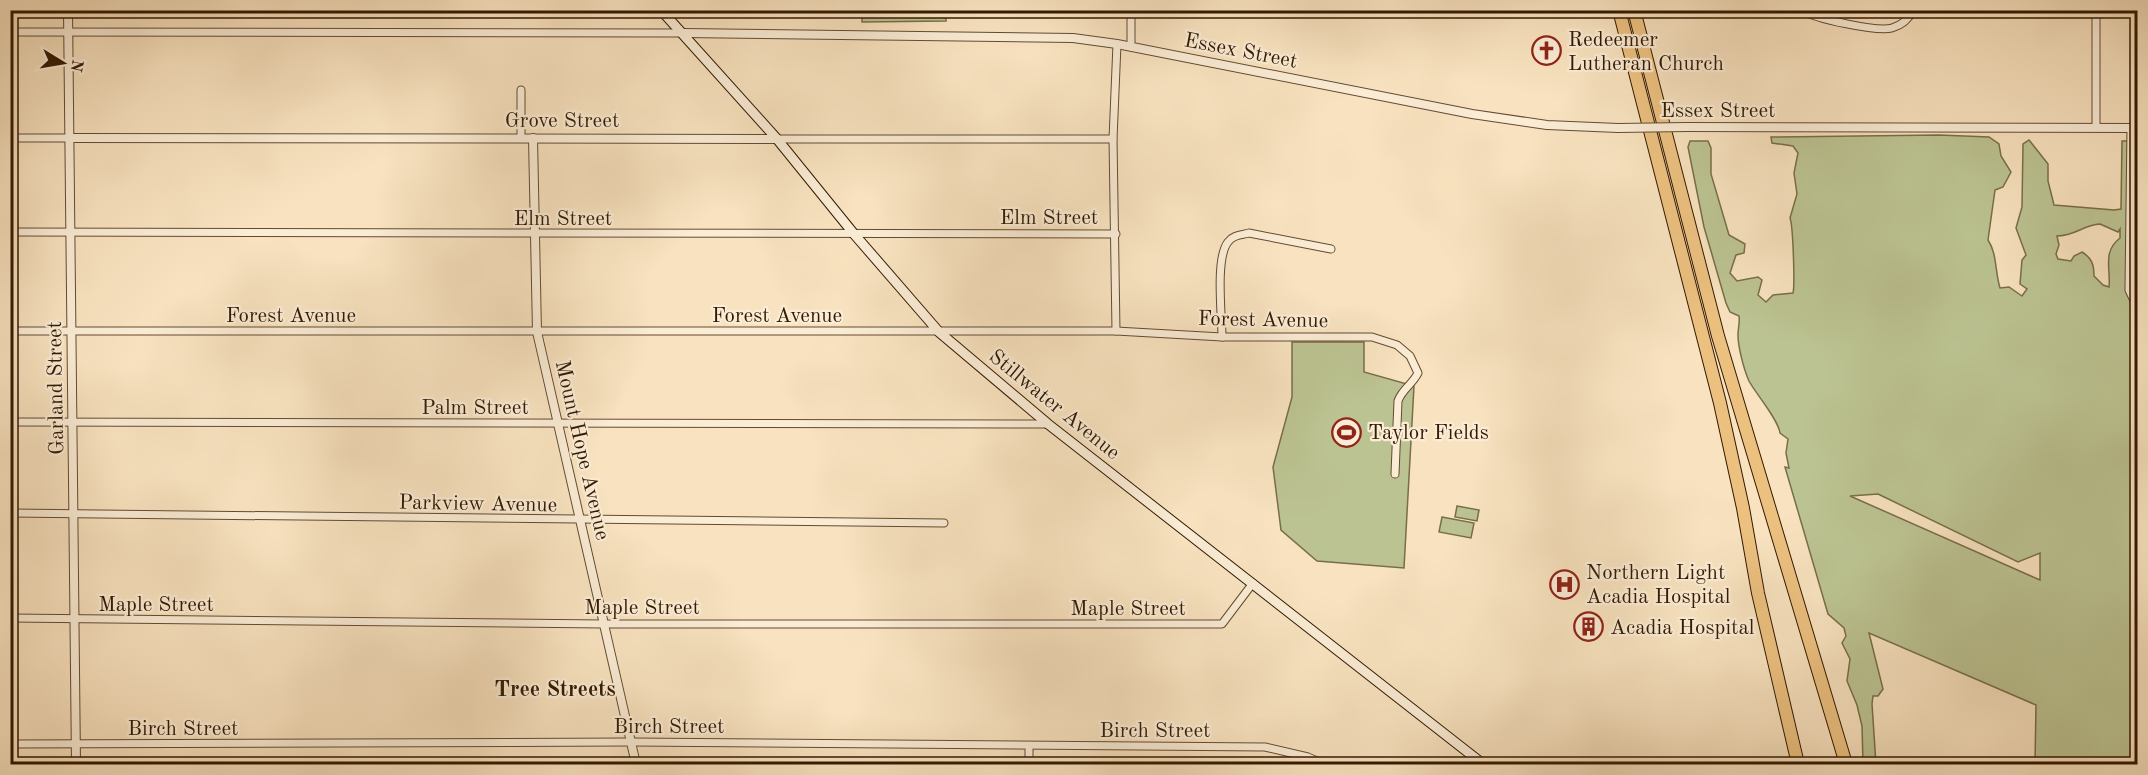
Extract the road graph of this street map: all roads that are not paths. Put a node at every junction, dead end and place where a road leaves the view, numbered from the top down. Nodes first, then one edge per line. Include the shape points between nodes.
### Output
1 (68, 10) edge
2 (661, 10) edge
3 (1131, 10) edge
4 (1619, 10) edge
5 (1634, 10) edge
6 (1802, 10) edge
7 (1913, 10) edge
8 (2096, 10) edge
9 (10, 32) edge
10 (68, 32) junction
11 (683, 33) junction
12 (1117, 44) junction
13 (1131, 47) junction
14 (521, 90) dead end
15 (2096, 127) junction
16 (2134, 128) edge
17 (10, 138) edge
18 (70, 138) junction
19 (521, 138) junction
20 (532, 138) junction
21 (777, 139) junction
22 (1113, 139) junction
23 (70, 231) junction
24 (10, 232) edge
25 (854, 234) junction
26 (1116, 234) junction
27 (534, 235) junction
28 (1331, 249) dead end
29 (2138, 309) edge
30 (10, 331) edge
31 (73, 331) junction
32 (1116, 331) junction
33 (537, 332) junction
34 (939, 332) junction
35 (1222, 337) junction
36 (10, 422) edge
37 (558, 423) junction
38 (74, 424) junction
39 (1048, 424) junction
40 (1395, 474) dead end
41 (10, 513) edge
42 (74, 513) junction
43 (582, 520) junction
44 (944, 523) dead end
45 (1253, 583) junction
46 (10, 618) edge
47 (74, 619) junction
48 (604, 624) junction
49 (630, 742) junction
50 (10, 744) edge
51 (76, 745) junction
52 (1029, 747) junction
53 (1474, 756) junction
54 (76, 765) edge
55 (636, 765) edge
56 (1029, 765) edge
57 (1324, 765) edge
58 (1467, 765) edge
59 (1484, 765) edge
60 (1798, 765) edge
61 (1846, 765) edge

1 - 10 street, Garland Street
2 - 11 main road, Stillwater Avenue
3 - 13 street
4 - 60 highway via 1720,403
5 - 61 highway via 1718,336
6 - 7 street via 1828,21 1889,29 1901,24
8 - 15 street
9 - 10 street, Essex Street
10 - 11 street, Essex Street
10 - 18 street, Garland Street
11 - 12 street, Essex Street via 1073,38
11 - 21 main road, Stillwater Avenue
12 - 13 street, Essex Street
12 - 22 street
13 - 15 street, Essex Street, bridge via 1472,114 1547,125
14 - 19 street
15 - 16 street, Essex Street
16 - 29 street via 2129,290
17 - 18 street, Grove Street
18 - 19 street, Grove Street
18 - 23 street, Garland Street
19 - 20 street, Grove Street
20 - 21 street, Grove Street
20 - 27 street, Mount Hope Avenue
21 - 22 street, Grove Street
21 - 25 main road, Stillwater Avenue
22 - 26 street
23 - 24 street, Elm Street
23 - 27 street, Elm Street
23 - 31 street, Garland Street
25 - 26 street, Elm Street
25 - 27 street, Elm Street
25 - 34 main road, Stillwater Avenue
26 - 32 street
27 - 33 street, Mount Hope Avenue
28 - 35 street via 1249,233 1227,243 1222,256
30 - 31 street, Forest Avenue
31 - 33 street, Forest Avenue
31 - 38 street, Garland Street
32 - 34 street, Forest Avenue
32 - 35 street, Forest Avenue
33 - 34 street, Forest Avenue
33 - 37 street, Mount Hope Avenue
34 - 39 main road, Stillwater Avenue
35 - 40 street, Forest Avenue via 1372,337 1397,345 1410,356 1418,373 1398,401
36 - 38 street, Palm Street
37 - 38 street, Palm Street
37 - 39 street, Palm Street
37 - 43 street, Mount Hope Avenue
38 - 42 street, Garland Street
39 - 45 main road, Stillwater Avenue
41 - 42 street, Parkview Avenue
42 - 43 street, Parkview Avenue
42 - 47 street, Garland Street
43 - 44 street, Parkview Avenue
43 - 48 street, Mount Hope Avenue
45 - 48 street, Maple Street via 1222,624
45 - 53 main road, Stillwater Avenue
46 - 47 street, Maple Street
47 - 48 street, Maple Street
47 - 51 street, Garland Street
48 - 49 street, Mount Hope Avenue
49 - 51 street, Birch Street
49 - 52 street, Birch Street
49 - 55 street, Mount Hope Avenue
50 - 51 street, Birch Street
51 - 54 street, Garland Street
52 - 56 street
52 - 57 street, Birch Street via 1265,747
53 - 58 street
53 - 59 main road, Stillwater Avenue

